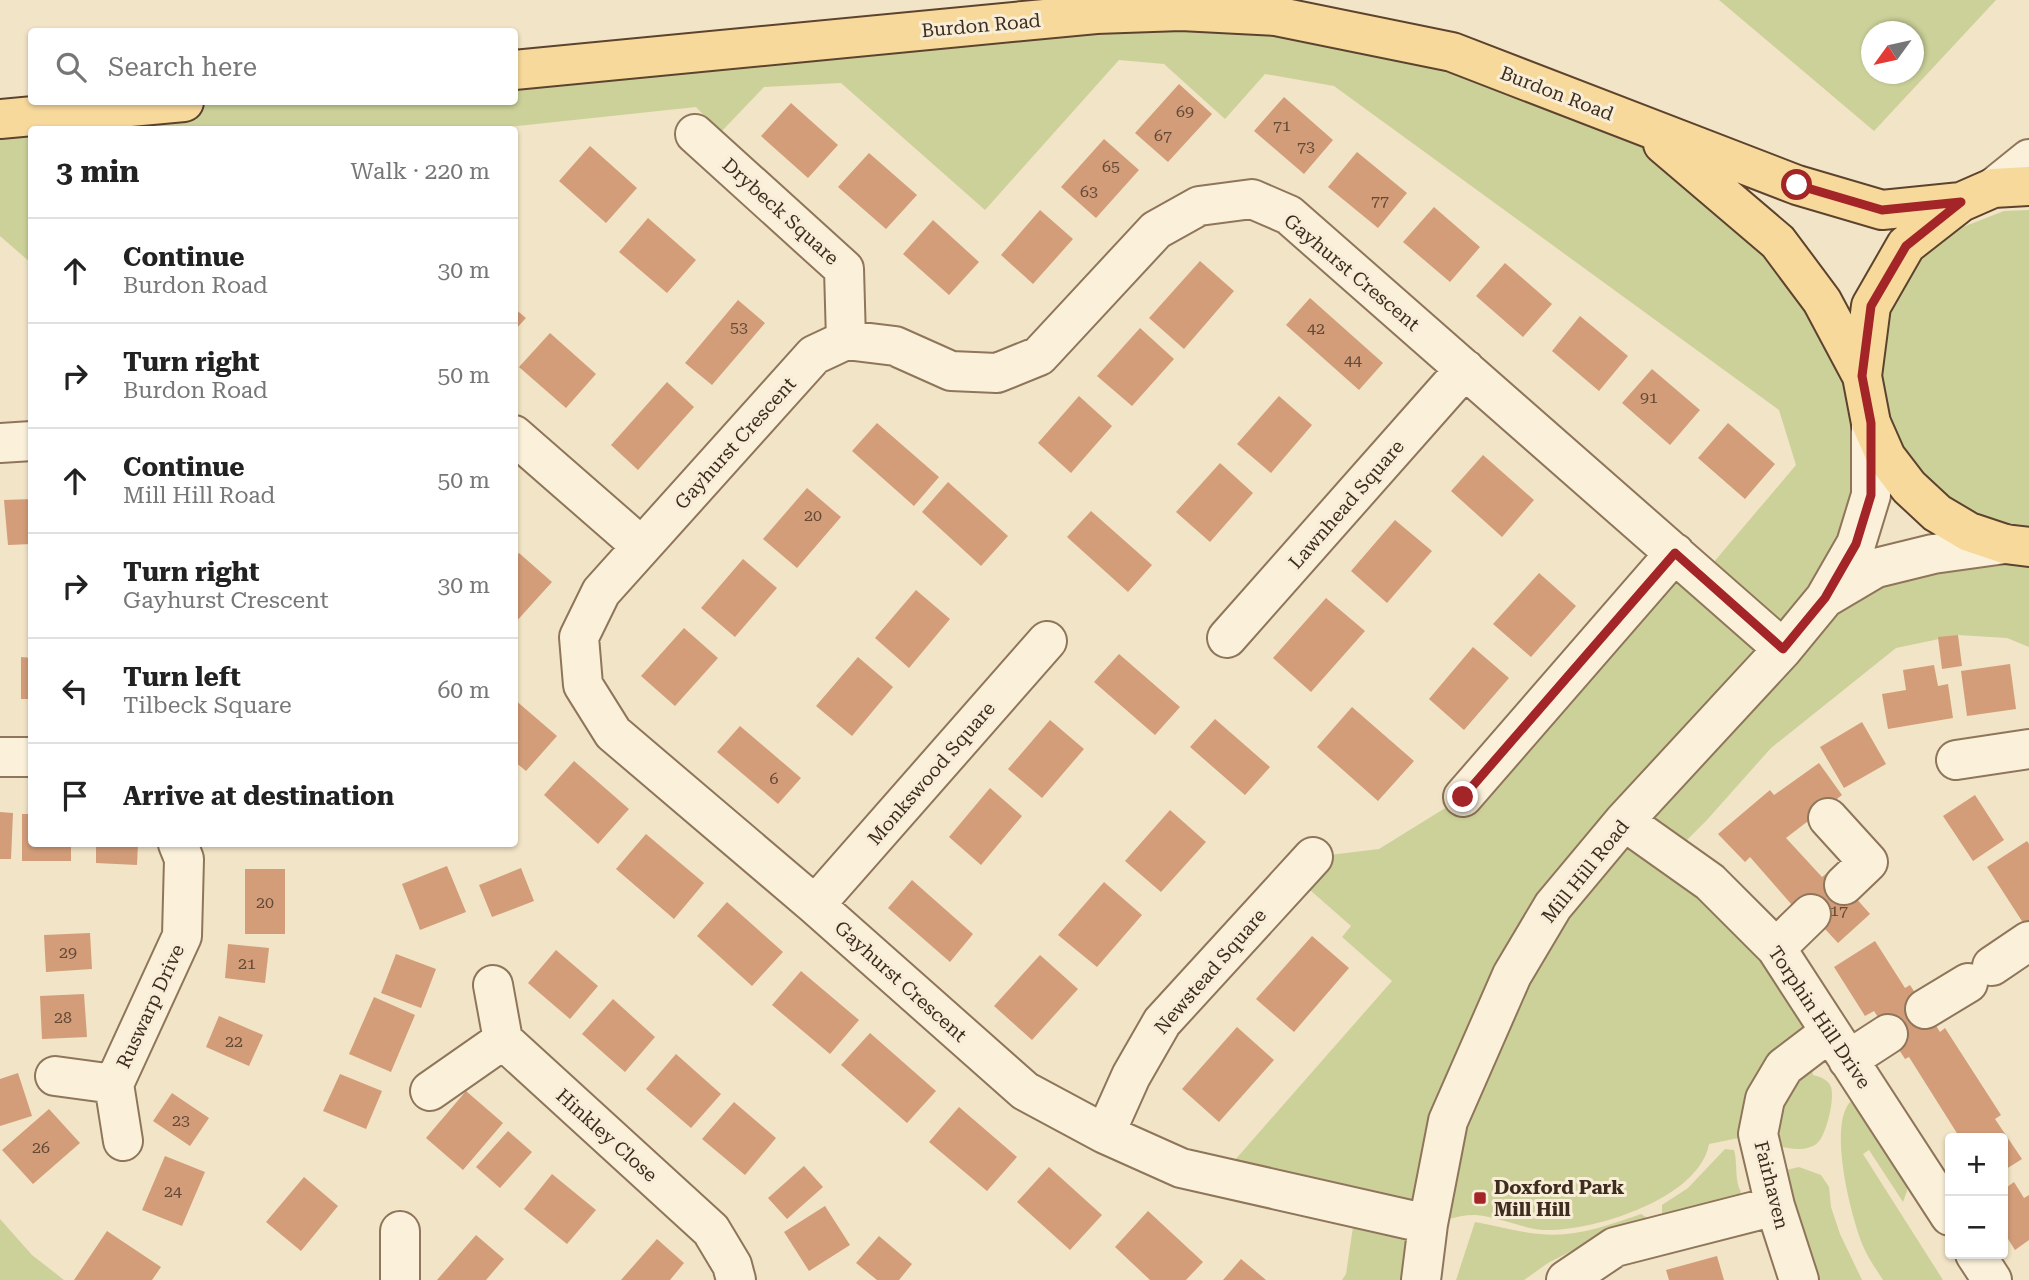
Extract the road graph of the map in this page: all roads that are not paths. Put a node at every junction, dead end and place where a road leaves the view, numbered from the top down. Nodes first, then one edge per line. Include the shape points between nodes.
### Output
1 (518, 70) edge
2 (152, 105) edge
3 (0, 119) edge
4 (1642, 126) junction
5 (695, 135) dead end
6 (2029, 159) edge
7 (1994, 192) edge
8 (846, 340) junction
9 (1465, 369) junction
10 (1862, 376) junction
11 (1871, 423) junction
12 (518, 438) edge
13 (28, 441) edge
14 (0, 443) edge
15 (641, 546) junction
16 (2017, 546) edge
17 (1675, 553) junction
18 (1825, 598) junction
19 (1227, 638) dead end
20 (1047, 641) dead end
21 (1783, 649) junction
22 (2029, 749) edge
23 (0, 757) edge
24 (28, 757) edge
25 (1956, 760) dead end
26 (1463, 797) dead end
27 (1828, 818) dead end
28 (1625, 821) junction
29 (179, 847) edge
30 (1312, 857) dead end
31 (1844, 885) dead end
32 (815, 905) junction
33 (1811, 914) dead end
34 (2029, 942) edge
35 (1776, 948) junction
36 (493, 985) dead end
37 (1926, 1009) dead end
38 (1888, 1034) dead end
39 (503, 1040) junction
40 (1839, 1046) junction
41 (55, 1076) dead end
42 (114, 1084) junction
43 (430, 1091) dead end
44 (1105, 1134) junction
45 (122, 1141) dead end
46 (1776, 1206) junction
47 (1945, 1208) edge
48 (1428, 1224) junction
49 (400, 1231) dead end
50 (1978, 1259) edge
51 (400, 1280) edge
52 (736, 1280) edge
53 (1421, 1280) edge
54 (1566, 1280) edge
55 (1799, 1280) edge
56 (1992, 1280) edge

1 - 4 main road, Burdon Road via 1096,14 1181,11 1275,16 1452,52
2 - 3 main road
4 - 7 main road, Burdon Road via 1797,185 1882,210
4 - 10 main road, Burdon Road via 1778,242 1822,301
5 - 8 street, Drybeck Square via 844,269
6 - 7 street
7 - 10 main road, Burdon Road via 1906,246 1871,306
8 - 9 street, Gayhurst Crescent via 895,346 951,371 997,373 1039,356 1156,230 1199,206 1252,200 1289,215
8 - 15 street, Gayhurst Crescent via 814,355
9 - 17 street, Gayhurst Crescent
9 - 19 street, Lawnhead Square
10 - 11 main road, Burdon Road
11 - 16 main road, Burdon Road via 1886,457 1937,513 1969,532
11 - 18 street, Mill Hill Road via 1871,495 1856,544
12 - 15 street
13 - 14 street
15 - 32 street, Gayhurst Crescent via 601,592 579,637 583,685 613,733
16 - 18 street, Mill Hill Road via 1933,554 1876,568
17 - 21 street, Gayhurst Crescent
17 - 26 street
18 - 21 street, Mill Hill Road
20 - 32 street, Monkswood Square
21 - 28 street, Mill Hill Road
22 - 25 street
23 - 24 street
27 - 31 street via 1867,862
28 - 35 street, Torphin Hill Drive via 1710,882
28 - 48 street, Mill Hill Road via 1553,906 1512,975 1448,1121
29 - 42 street, Ruswarp Drive via 184,859 182,936
30 - 44 street, Newstead Square via 1162,1022
32 - 44 street, Gayhurst Crescent via 1025,1091
33 - 35 street
34 - 37 street
35 - 40 street, Torphin Hill Drive
36 - 39 street
38 - 40 street, Fairhaven
39 - 43 street
39 - 52 street, Hinkley Close via 711,1230
40 - 46 street, Fairhaven via 1784,1067 1765,1099 1758,1134
40 - 47 street, Torphin Hill Drive
41 - 42 street, Ruswarp Drive
42 - 45 street, Ruswarp Drive
44 - 48 street, Gayhurst Crescent via 1181,1168
46 - 54 street via 1615,1247
46 - 55 street, Fairhaven
48 - 53 street, Mill Hill Road
49 - 51 street
50 - 56 street

